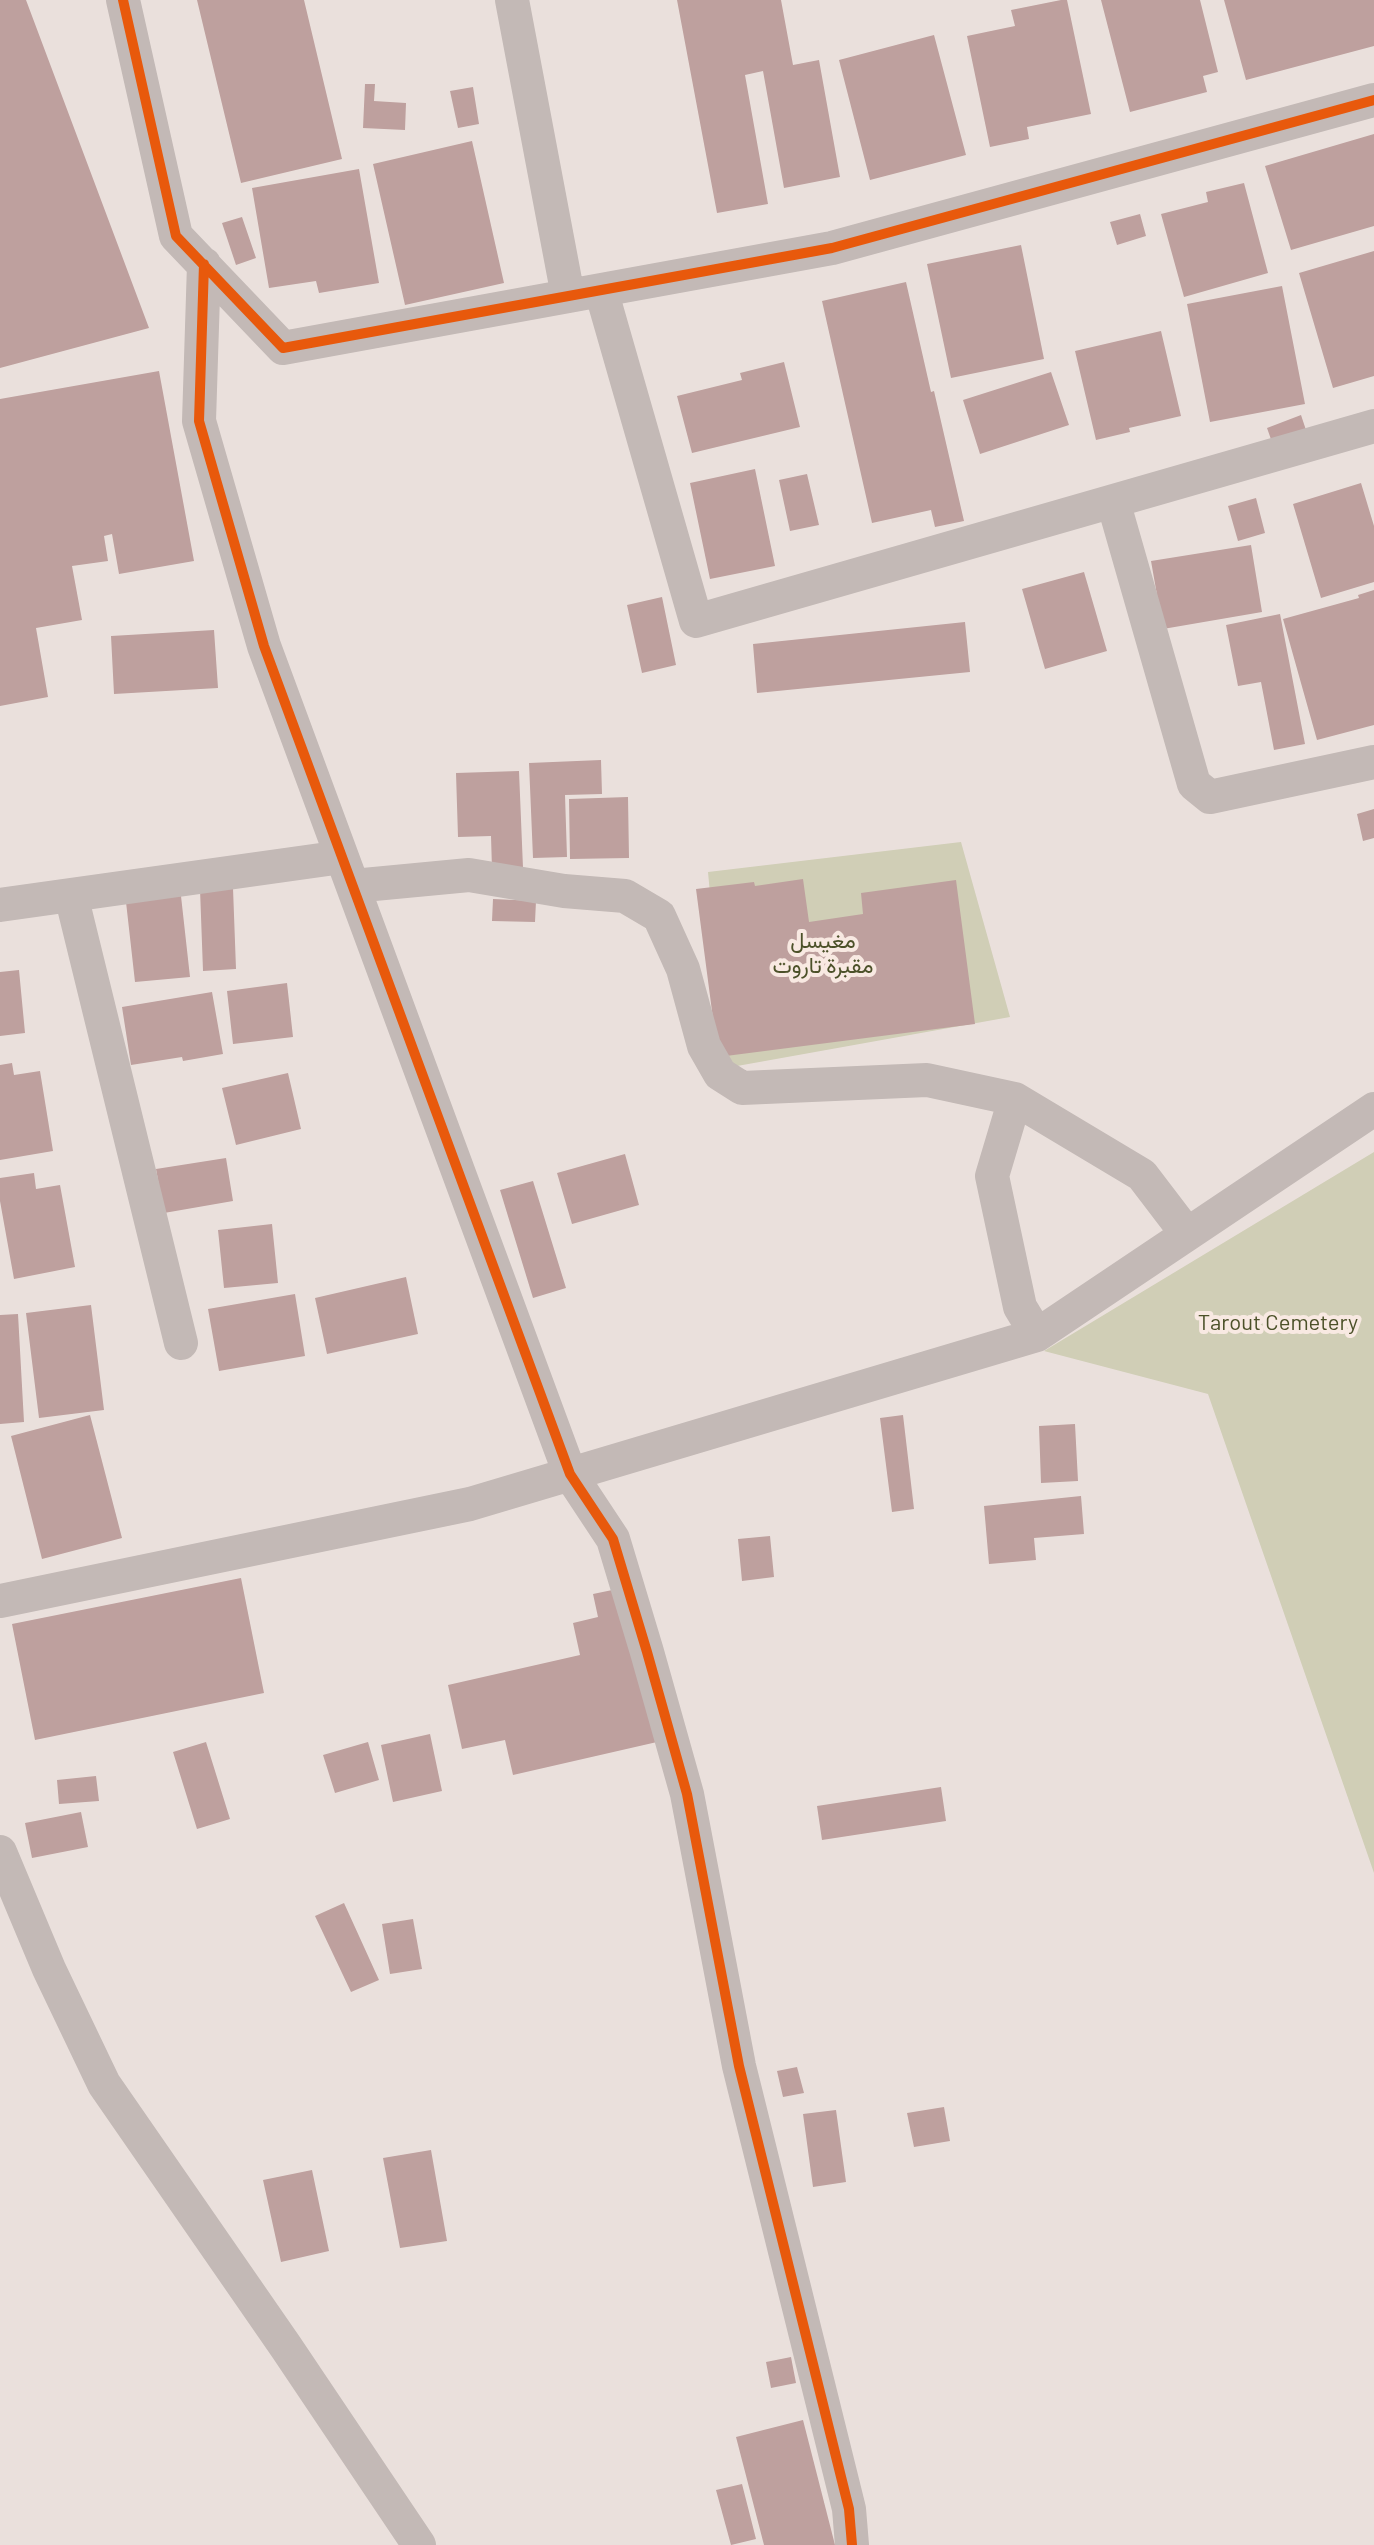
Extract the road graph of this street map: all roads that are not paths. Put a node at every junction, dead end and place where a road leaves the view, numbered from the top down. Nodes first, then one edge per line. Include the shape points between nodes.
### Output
1 (123, 0) edge
2 (512, 0) edge
3 (1374, 100) edge
4 (204, 264) junction
5 (584, 293) junction
6 (1374, 426) edge
7 (1113, 501) junction
8 (1374, 762) edge
9 (348, 872) junction
10 (71, 895) junction
11 (0, 905) edge
12 (1015, 1099) junction
13 (1374, 1109) edge
14 (1187, 1234) junction
15 (1037, 1335) junction
16 (181, 1343) dead end
17 (570, 1474) junction
18 (0, 1601) edge
19 (0, 1852) edge
20 (419, 2545) edge
21 (852, 2545) edge

1 - 4 street via 176,236
2 - 5 street
3 - 5 street via 832,248
4 - 5 street via 283,348
4 - 9 street via 199,421 264,646
5 - 7 street via 696,621
6 - 7 street
7 - 8 street via 1194,784 1210,797
9 - 10 street
9 - 12 street via 469,875 625,896 659,916 683,969 704,1046 720,1074 742,1088 927,1080
9 - 17 street
10 - 11 street
10 - 16 street
12 - 14 street via 1142,1175
12 - 15 street via 992,1176 1020,1307
13 - 14 street
14 - 15 street
15 - 17 street
17 - 18 street via 470,1504
17 - 21 street via 613,1539 687,1794 739,2066 849,2509
19 - 20 street via 104,2084

